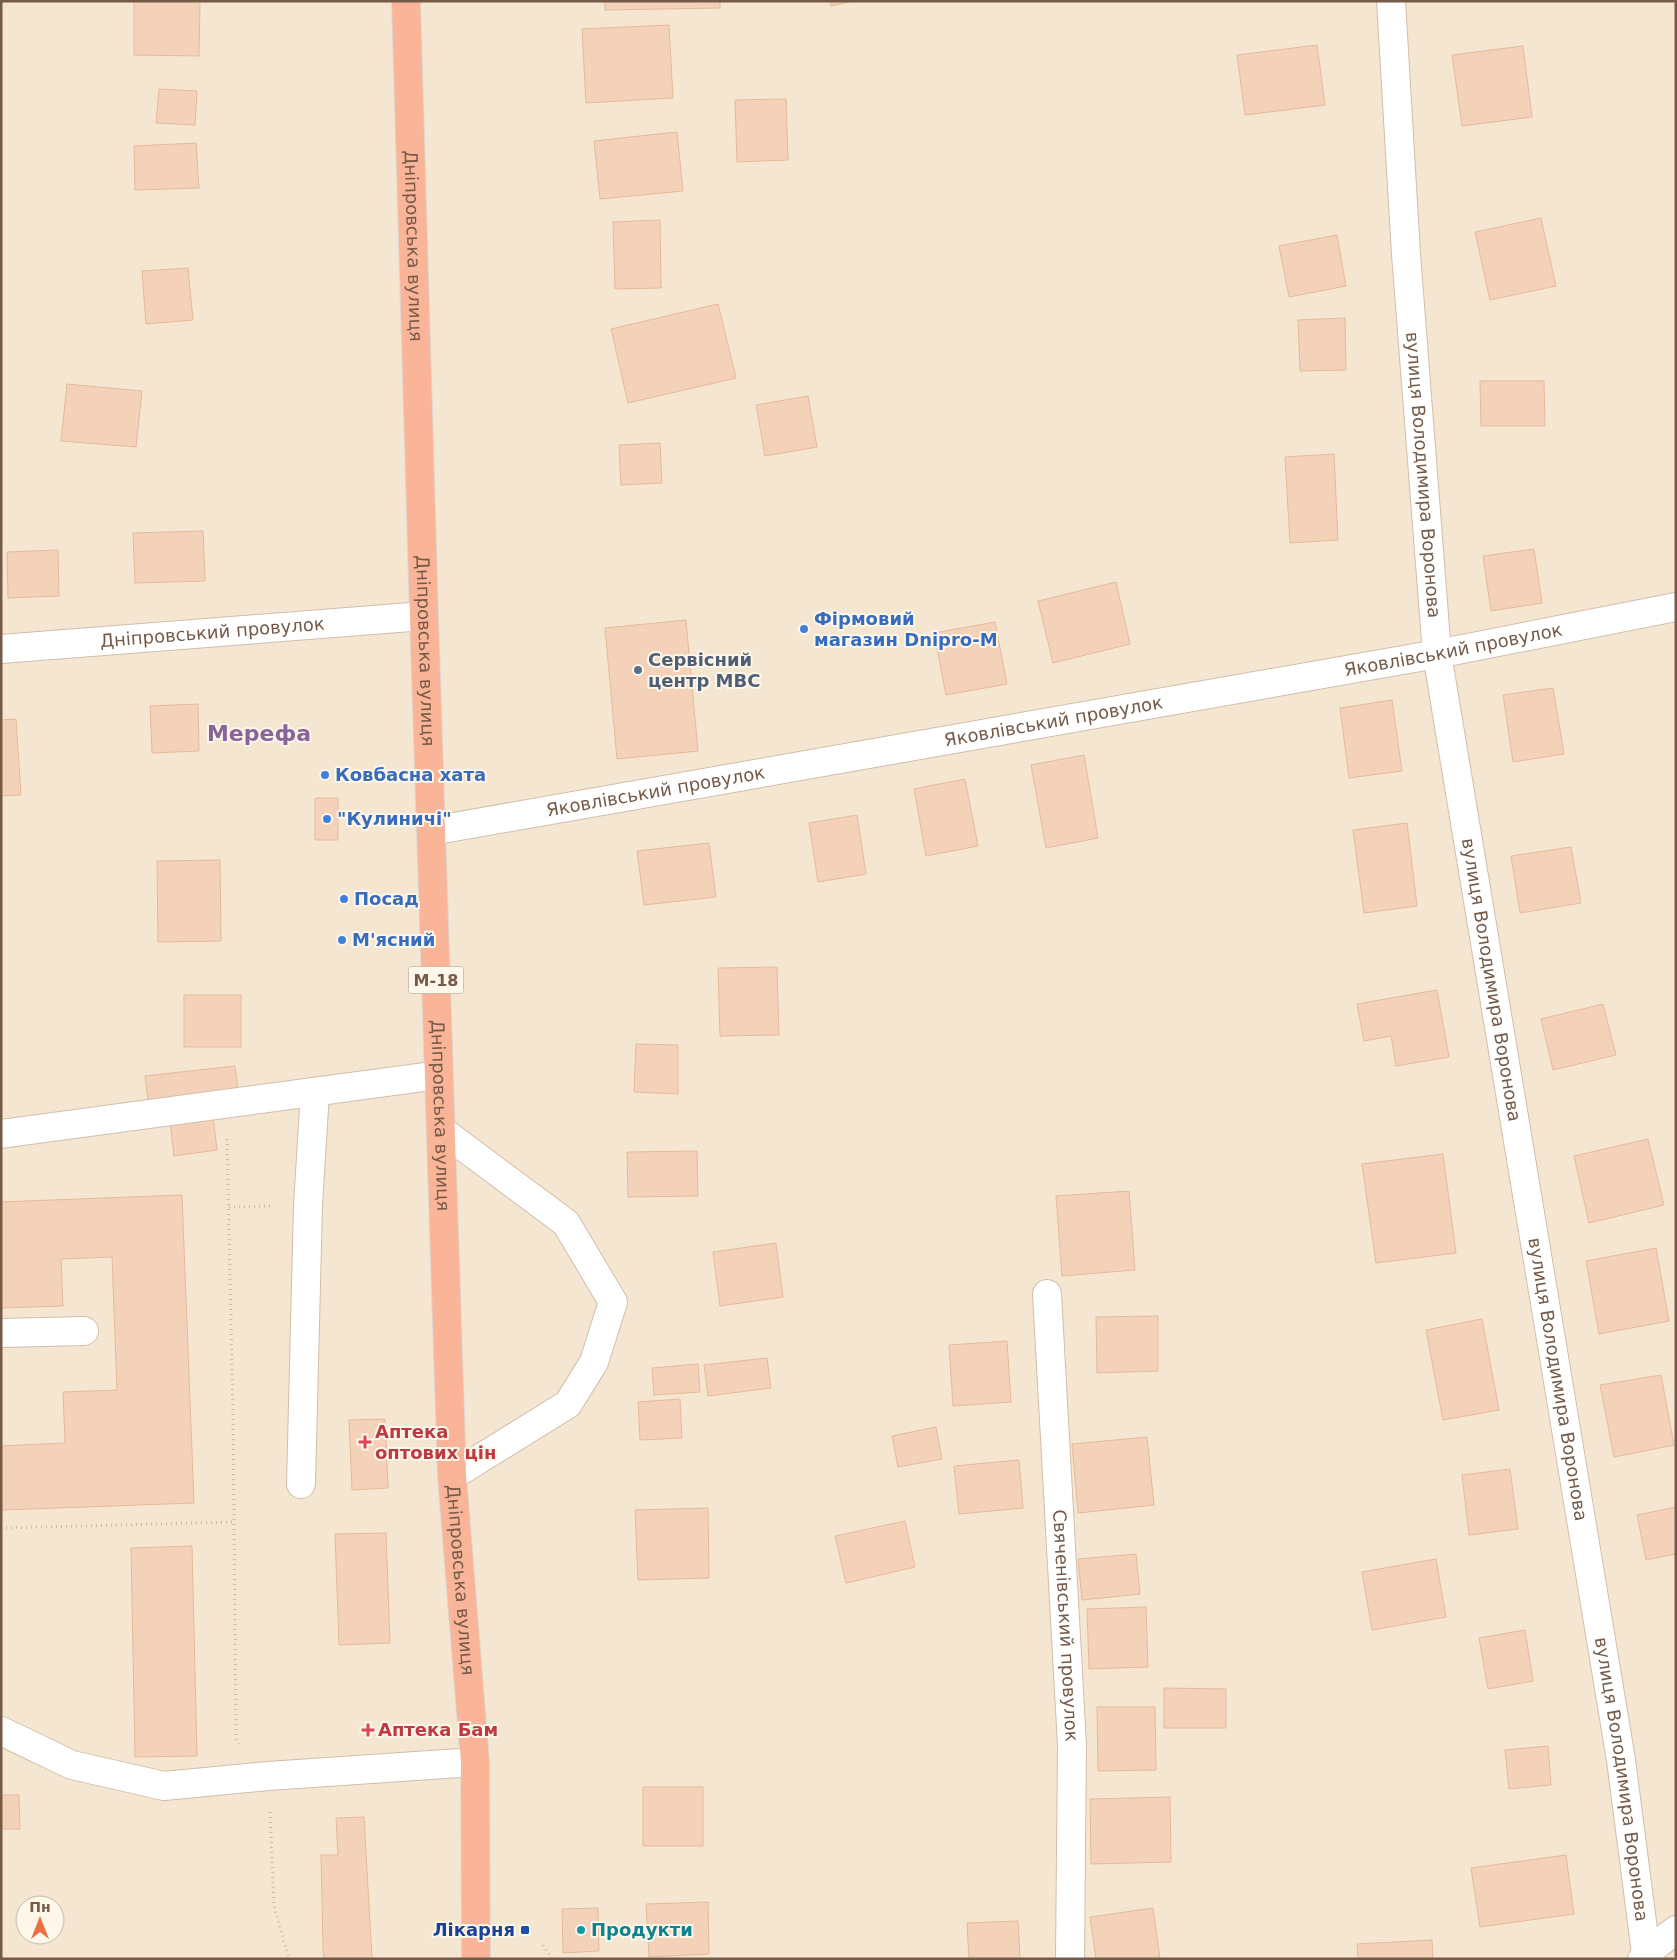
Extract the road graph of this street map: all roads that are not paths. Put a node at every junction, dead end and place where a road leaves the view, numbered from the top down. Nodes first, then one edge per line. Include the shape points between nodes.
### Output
1 (406, 1) edge
2 (1392, 1) edge
3 (1676, 607) edge
4 (424, 616) junction
5 (1, 649) edge
6 (1437, 654) junction
7 (432, 831) junction
8 (439, 1075) junction
9 (315, 1092) junction
10 (441, 1130) junction
11 (1, 1134) edge
12 (1047, 1294) dead end
13 (84, 1331) dead end
14 (1, 1333) edge
15 (452, 1476) junction
16 (301, 1484) dead end
17 (1, 1731) edge
18 (475, 1762) junction
19 (1676, 1930) edge
20 (1644, 1956) edge
21 (476, 1959) edge
22 (1070, 1959) edge

1 - 4 highway, Дніпровська вулиця / М-18
2 - 6 street, вулиця Володимира Воронова via 1406,254
3 - 6 street, Яковлівський провулок
4 - 5 street, Дніпровський провулок
4 - 7 highway, Дніпровська вулиця / М-18
6 - 7 street, Яковлівський провулок
6 - 20 street, вулиця Володимира Воронова via 1621,1760
7 - 8 highway, Дніпровська вулиця / М-18
8 - 9 street
8 - 10 highway, Дніпровська вулиця / М-18
9 - 11 street
9 - 16 street via 308,1206
10 - 15 highway, Дніпровська вулиця / М-18
10 - 15 street via 566,1223 613,1302 594,1362 568,1404
12 - 22 street, Свяченівський провулок via 1072,1746
13 - 14 street
15 - 18 highway, Дніпровська вулиця / М-18
17 - 18 street via 72,1765 164,1786
18 - 21 highway, Дніпровська вулиця / М-18
19 - 20 street

